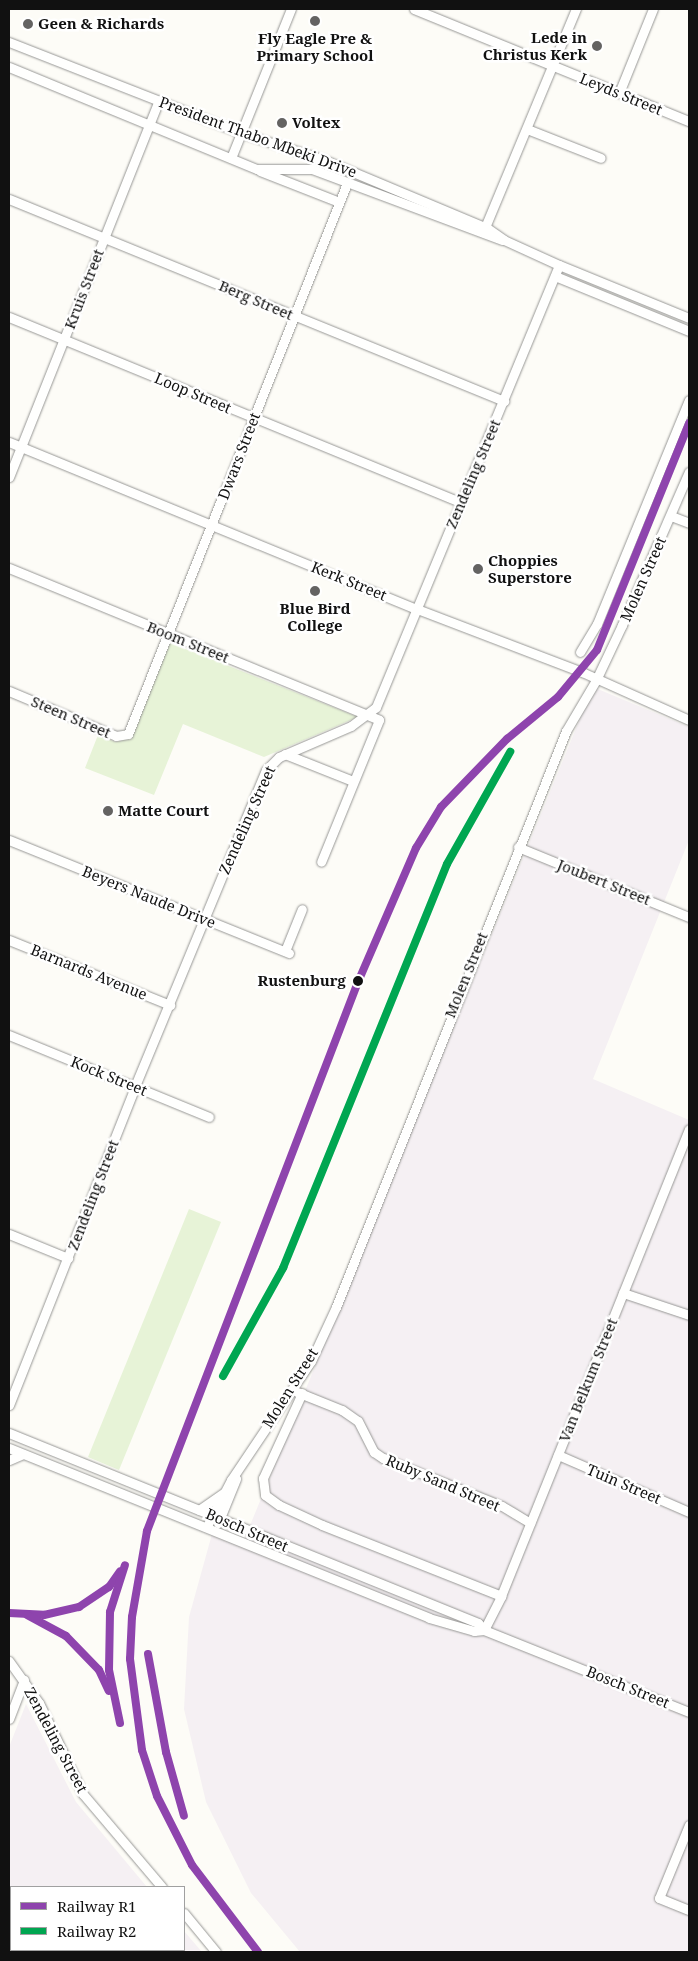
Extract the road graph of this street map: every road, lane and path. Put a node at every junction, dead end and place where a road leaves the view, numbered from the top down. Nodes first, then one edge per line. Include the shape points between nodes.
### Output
1 (291, 9) edge
2 (414, 9) edge
3 (576, 9) edge
4 (653, 9) edge
5 (9, 42) edge
6 (552, 66) junction
7 (9, 67) edge
8 (619, 93) junction
9 (159, 101) junction
10 (689, 121) edge
11 (149, 124) junction
12 (527, 129) junction
13 (241, 133) junction
14 (231, 158) junction
15 (601, 158) dead end
16 (257, 169) junction
17 (347, 183) junction
18 (9, 199) edge
19 (339, 202) junction
20 (487, 228) junction
21 (477, 233) junction
22 (104, 237) junction
23 (504, 240) junction
24 (559, 265) junction
25 (555, 276) junction
26 (294, 316) junction
27 (9, 318) edge
28 (689, 318) edge
29 (689, 331) edge
30 (64, 340) junction
31 (504, 400) junction
32 (689, 400) edge
33 (253, 418) junction
34 (9, 442) edge
35 (21, 447) junction
36 (689, 472) edge
37 (9, 477) edge
38 (460, 502) junction
39 (670, 516) junction
40 (689, 523) edge
41 (212, 526) junction
42 (9, 568) edge
43 (417, 609) junction
44 (168, 634) junction
45 (580, 652) dead end
46 (596, 680) junction
47 (9, 691) edge
48 (368, 716) junction
49 (689, 720) edge
50 (130, 729) joint
51 (285, 754) junction
52 (353, 781) junction
53 (9, 840) edge
54 (518, 847) junction
55 (321, 862) dead end
56 (302, 909) dead end
57 (689, 917) edge
58 (204, 919) junction
59 (9, 940) edge
60 (170, 1005) junction
61 (9, 1035) edge
62 (135, 1086) junction
63 (209, 1118) dead end
64 (689, 1129) edge
65 (9, 1234) edge
66 (68, 1258) junction
67 (623, 1293) junction
68 (689, 1315) edge
69 (290, 1390) junction
70 (302, 1393) junction
71 (9, 1404) edge
72 (9, 1433) edge
73 (9, 1448) edge
74 (23, 1454) junction
75 (558, 1455) junction
76 (9, 1460) edge
77 (236, 1474) junction
78 (225, 1491) junction
79 (198, 1510) junction
80 (689, 1512) edge
81 (216, 1517) junction
82 (530, 1523) junction
83 (211, 1528) junction
84 (501, 1596) junction
85 (484, 1630) junction
86 (9, 1661) edge
87 (24, 1680) junction
88 (689, 1712) edge
89 (9, 1719) edge
90 (689, 1825) edge
91 (161, 1886) edge
92 (689, 1910) edge
93 (185, 1914) edge
94 (216, 1952) edge

1 - 13 street
2 - 6 street, Leyds Street
3 - 6 street
4 - 8 street
5 - 9 street, President Thabo Mbeki Drive
6 - 8 street, Leyds Street
6 - 12 street
7 - 11 street, President Thabo Mbeki Drive
8 - 10 street, Leyds Street
9 - 11 street, Kruis Street
9 - 13 street, President Thabo Mbeki Drive
11 - 14 street, President Thabo Mbeki Drive
11 - 22 street, Kruis Street
12 - 15 street
12 - 20 street
13 - 14 street
13 - 20 street, President Thabo Mbeki Drive via 322,159
14 - 16 street, President Thabo Mbeki Drive
16 - 17 street, President Thabo Mbeki Drive via 312,169
16 - 19 street
17 - 19 street, Dwars Street
17 - 21 street, President Thabo Mbeki Drive
18 - 22 street, Berg Street
19 - 26 street, Dwars Street
20 - 21 street
20 - 23 street, President Thabo Mbeki Drive
21 - 23 street, President Thabo Mbeki Drive
22 - 26 street, Berg Street
22 - 30 street, Kruis Street
23 - 24 street, President Thabo Mbeki Drive
24 - 25 street, Zendeling Street
24 - 28 street, President Thabo Mbeki Drive
25 - 29 street
25 - 31 street, Zendeling Street
26 - 31 street, Berg Street
26 - 33 street, Dwars Street
27 - 30 street, Loop Street
30 - 33 street, Loop Street
30 - 35 street, Kruis Street
31 - 38 street, Zendeling Street
32 - 45 street, Molen Street via 598,624
33 - 38 street, Loop Street
33 - 41 street, Dwars Street
34 - 35 street, Kerk Street
35 - 37 street, Kruis Street
35 - 41 street, Kerk Street
36 - 39 street, Molen Street
38 - 43 street, Zendeling Street
39 - 40 street
39 - 46 street, Molen Street
41 - 43 street, Kerk Street
41 - 44 street, Dwars Street
42 - 44 street, Boom Street
43 - 46 street, Kerk Street
43 - 48 street, Zendeling Street via 376,707
44 - 48 street, Boom Street
44 - 50 street, Dwars Street
46 - 49 street, Kerk Street
46 - 54 street, Molen Street via 569,723
47 - 50 street, Steen Street via 116,736 125,736
48 - 51 street, Zendeling Street
48 - 52 street via 379,720
51 - 52 street
51 - 58 street, Zendeling Street via 266,770
52 - 55 street
53 - 58 street, Beyers Naude Drive
54 - 57 street, Joubert Street
54 - 69 street, Molen Street via 360,1252 310,1361
56 - 58 street, Beyers Naude Drive via 287,952
58 - 60 street, Zendeling Street
59 - 60 street, Barnards Avenue
60 - 62 street, Zendeling Street
61 - 62 street, Kock Street
62 - 63 street, Kock Street
62 - 66 street, Zendeling Street
64 - 67 street, Van Belkum Street
65 - 66 street
66 - 71 street, Zendeling Street
67 - 68 street
67 - 75 street, Van Belkum Street
69 - 70 street, Ruby Sand Street
69 - 77 street, Molen Street
70 - 82 street, Ruby Sand Street via 358,1421 374,1452 383,1458 502,1506
70 - 84 street via 263,1478 265,1495 322,1525
72 - 79 street, Bosch Street
73 - 74 street, Bosch Street
74 - 76 street
74 - 83 street, Bosch Street
75 - 80 street, Tuin Street
75 - 82 street, Van Belkum Street
77 - 78 street
77 - 81 street
78 - 79 street
78 - 81 street
79 - 81 street, Bosch Street
81 - 83 street
81 - 85 street, Bosch Street via 478,1622
82 - 84 street, Van Belkum Street
83 - 85 street, Bosch Street via 429,1618 474,1631
84 - 85 street, Van Belkum Street
85 - 88 street, Bosch Street
86 - 87 street, Zendeling Street
87 - 89 street
87 - 91 street, Zendeling Street via 39,1703 83,1794
90 - 92 street via 659,1898
93 - 94 street

